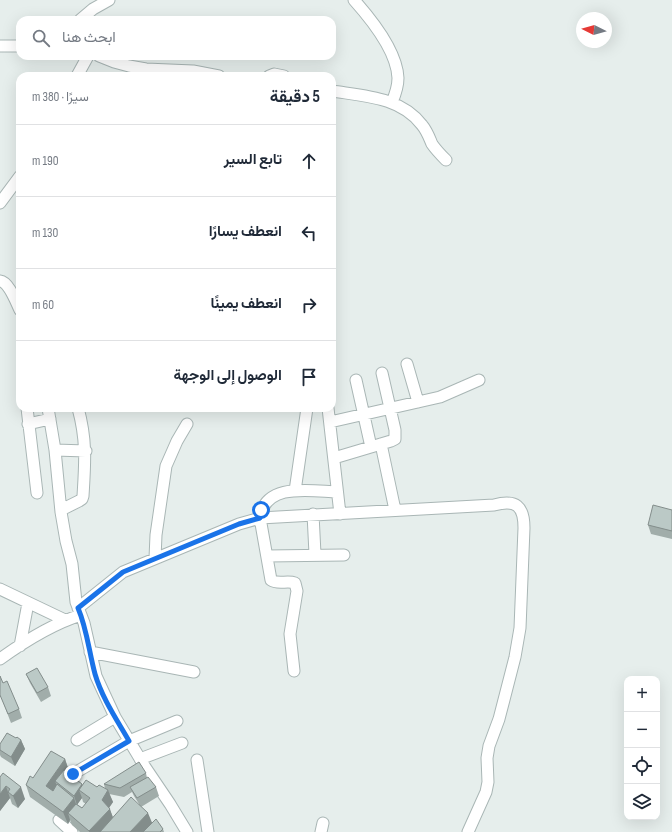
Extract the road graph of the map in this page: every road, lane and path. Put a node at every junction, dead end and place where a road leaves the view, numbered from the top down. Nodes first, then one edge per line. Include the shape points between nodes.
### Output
1 (109, 0) edge
2 (354, 0) edge
3 (85, 16) edge
4 (0, 46) edge
5 (16, 46) edge
6 (86, 60) edge
7 (109, 60) edge
8 (79, 72) edge
9 (202, 72) edge
10 (336, 92) edge
11 (392, 102) junction
12 (446, 160) dead end
13 (16, 181) edge
14 (0, 203) edge
15 (0, 281) edge
16 (16, 302) edge
17 (407, 364) dead end
18 (382, 373) dead end
19 (356, 380) dead end
20 (479, 380) dead end
21 (418, 402) junction
22 (391, 408) junction
23 (26, 412) edge
24 (79, 412) edge
25 (305, 412) edge
26 (329, 412) edge
27 (49, 413) edge
28 (363, 415) junction
29 (330, 422) junction
30 (28, 424) junction
31 (187, 424) dead end
32 (376, 446) junction
33 (55, 450) junction
34 (86, 451) junction
35 (334, 458) junction
36 (295, 491) junction
37 (338, 492) junction
38 (37, 493) dead end
39 (61, 510) junction
40 (395, 510) junction
41 (313, 514) junction
42 (340, 514) junction
43 (260, 518) junction
44 (315, 554) junction
45 (344, 555) dead end
46 (267, 556) junction
47 (155, 558) junction
48 (0, 590) edge
49 (28, 603) junction
50 (79, 612) junction
51 (64, 620) junction
52 (20, 646) junction
53 (90, 652) junction
54 (0, 660) edge
55 (294, 671) dead end
56 (194, 672) dead end
57 (115, 716) junction
58 (177, 721) dead end
59 (77, 740) dead end
60 (129, 741) junction
61 (182, 743) dead end
62 (197, 760) dead end
63 (141, 766) junction
64 (73, 774) dead end
65 (60, 820) dead end
66 (72, 832) edge
67 (187, 832) edge
68 (208, 832) edge
69 (468, 832) edge

1 - 3 street
2 - 11 street via 390,48 398,78
4 - 5 street
6 - 8 street
7 - 9 street via 146,69
10 - 11 street
11 - 12 street via 416,116 436,150
13 - 14 street
15 - 16 street via 7,285
17 - 21 street
18 - 22 street
19 - 28 street
20 - 21 street via 440,397
21 - 22 street
22 - 28 street
22 - 32 street via 396,430 395,439
23 - 30 street
24 - 34 street
25 - 36 street
26 - 29 street
27 - 30 street
27 - 33 street
28 - 29 street
28 - 32 street
29 - 35 street
30 - 38 street
31 - 47 street via 166,466
32 - 35 street
32 - 40 street
33 - 34 street
33 - 39 street
34 - 39 street via 82,499
35 - 37 street
36 - 37 street
36 - 43 street via 273,496 263,505
37 - 42 street
39 - 50 street
40 - 42 street
40 - 69 street via 504,502 519,506 524,518 520,628 515,657 499,720 489,746 486,792
41 - 42 street
41 - 43 street
41 - 44 street
43 - 46 street
43 - 47 street
44 - 45 street
44 - 46 street
46 - 55 street via 273,582 291,581 297,586 290,634
47 - 50 street via 123,572
48 - 49 street
49 - 51 street
49 - 52 street
50 - 51 street
50 - 53 street
51 - 52 street
52 - 54 street
53 - 56 street
53 - 57 street via 99,684
57 - 59 street
57 - 60 street
58 - 60 street
60 - 63 street
60 - 64 street
61 - 63 street
62 - 68 street
63 - 67 street via 170,804
65 - 66 street

